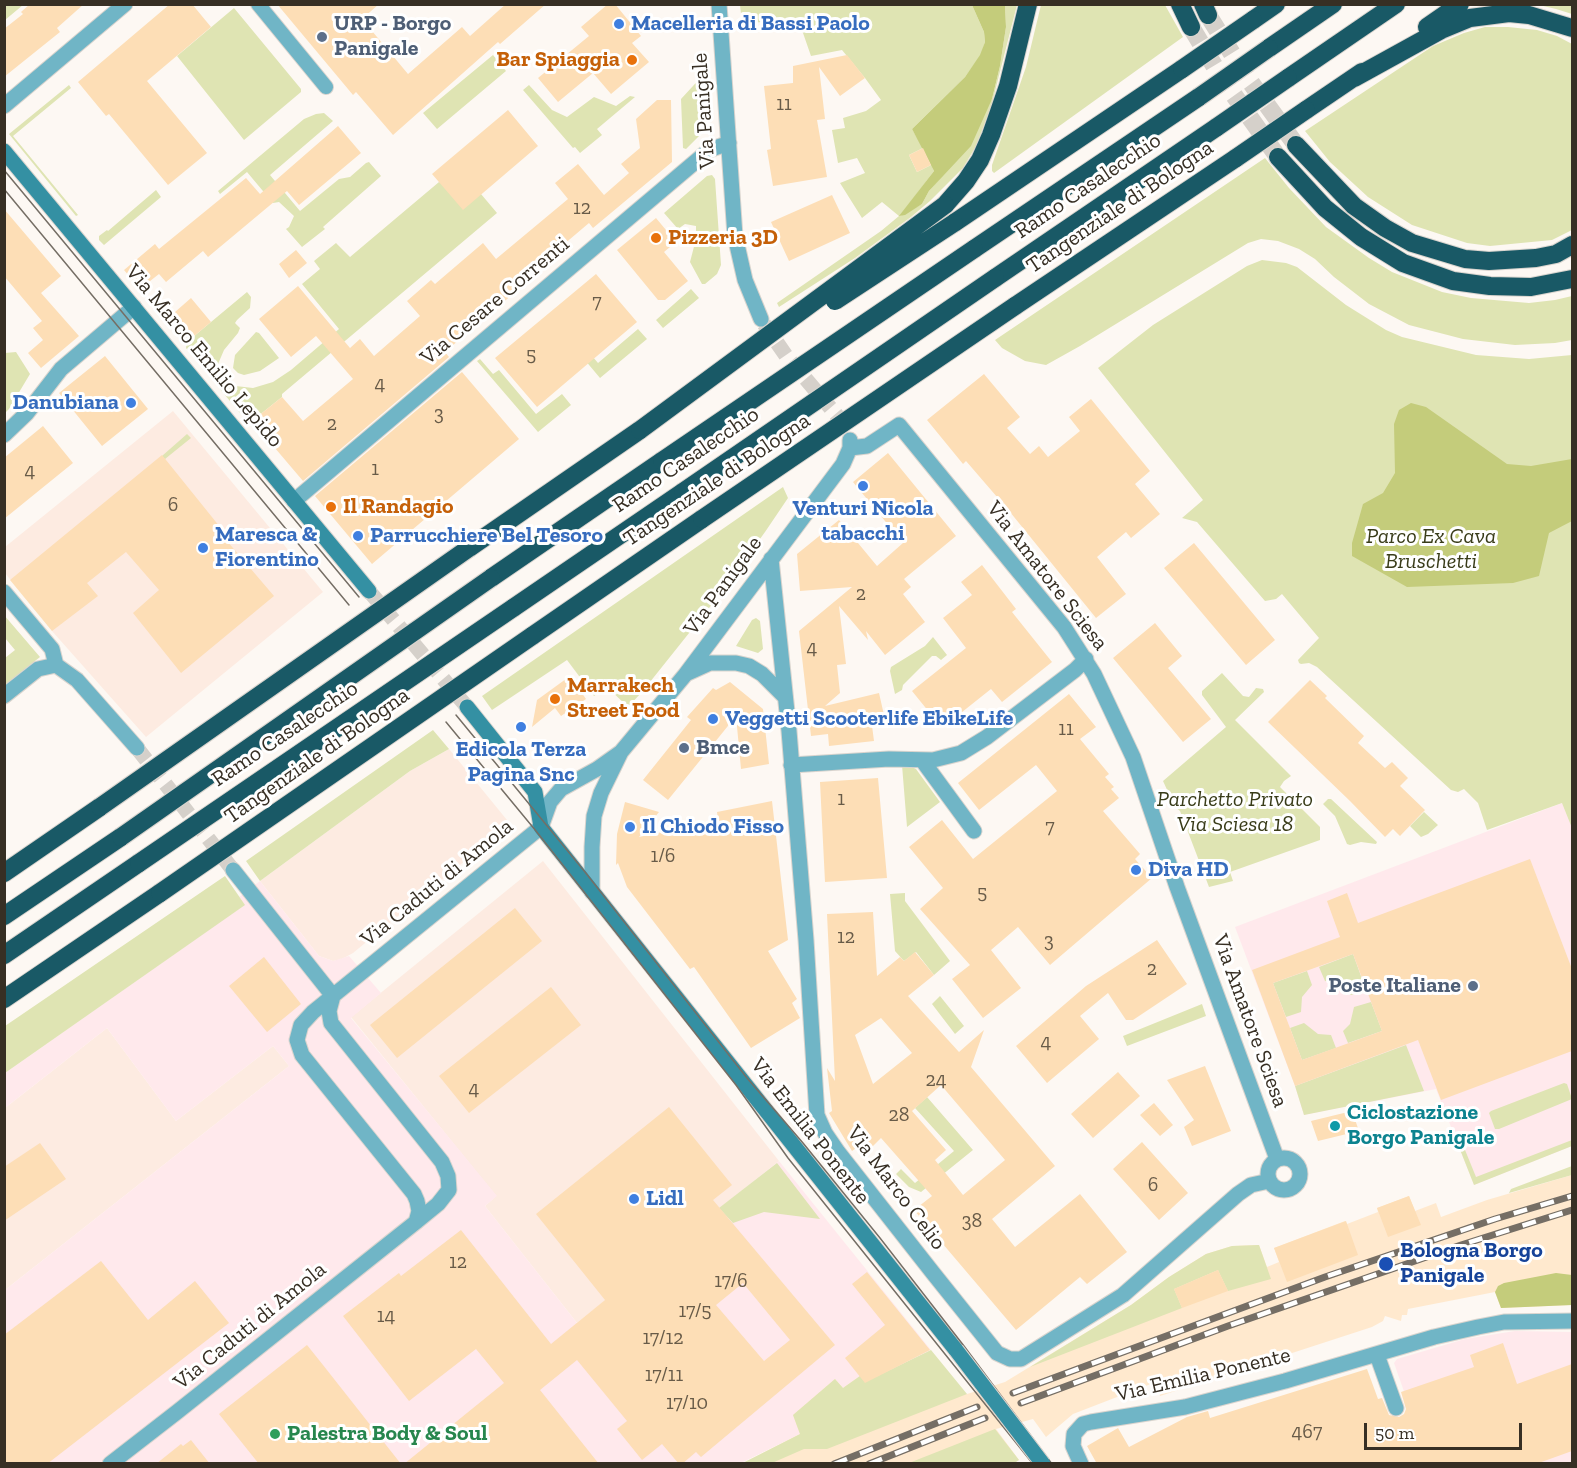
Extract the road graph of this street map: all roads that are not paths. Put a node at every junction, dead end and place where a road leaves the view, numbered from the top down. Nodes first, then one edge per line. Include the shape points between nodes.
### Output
1 (126, 4) edge
2 (258, 4) edge
3 (718, 4) edge
4 (1028, 4) edge
5 (1180, 4) edge
6 (1276, 4) edge
7 (1333, 4) edge
8 (1396, 4) edge
9 (1460, 4) edge
10 (1191, 27) tunnel mouth
11 (1572, 28) edge
12 (1354, 78) junction
13 (326, 87) dead end
14 (4, 106) edge
15 (729, 143) junction
16 (1296, 145) tunnel mouth
17 (4, 151) edge
18 (1278, 157) tunnel mouth
19 (1572, 246) edge
20 (1572, 279) edge
21 (134, 308) junction
22 (761, 319) tunnel mouth
23 (640, 430) junction
24 (4, 435) edge
25 (850, 444) joint
26 (294, 501) junction
27 (771, 559) junction
28 (369, 591) tunnel mouth
29 (4, 592) edge
30 (1086, 659) junction
31 (56, 665) junction
32 (685, 675) junction
33 (4, 696) edge
34 (784, 696) junction
35 (467, 706) tunnel mouth
36 (137, 748) tunnel mouth
37 (621, 752) junction
38 (921, 760) junction
39 (791, 765) junction
40 (530, 784) junction
41 (561, 789) junction
42 (541, 827) junction
43 (974, 831) dead end
44 (233, 870) tunnel mouth
45 (4, 873) edge
46 (592, 892) junction
47 (4, 916) edge
48 (4, 956) edge
49 (333, 996) junction
50 (4, 999) edge
51 (1277, 1159) junction
52 (1269, 1181) junction
53 (416, 1222) junction
54 (1572, 1321) edge
55 (1377, 1355) junction
56 (1396, 1408) dead end
57 (110, 1464) edge
58 (1043, 1464) edge
59 (1081, 1464) edge

1 - 14 street
2 - 13 street
3 - 15 street, Via Panigale
4 - 23 highway, bridge via 1008,86 991,135 971,174 945,205
5 - 10 highway
6 - 23 highway, bridge
7 - 47 highway, Ramo Casalecchio, bridge via 491,578
8 - 48 highway, Ramo Casalecchio, bridge
9 - 12 highway, Tangenziale di Bologna
11 - 12 highway via 1509,13 1470,18
12 - 50 highway, Tangenziale di Bologna, bridge via 712,512
15 - 22 street, Via Panigale via 739,261
15 - 26 street, Via Cesare Correnti via 709,150
16 - 19 highway via 1354,206 1412,243 1465,260 1489,261 1536,258
17 - 21 main road, Via Marco Emilio Lepido
18 - 20 highway via 1325,208 1382,252 1411,266 1453,281 1490,286 1531,287
21 - 24 street via 62,369
21 - 26 main road, Via Marco Emilio Lepido
23 - 45 highway, bridge
25 - 27 street, Via Panigale via 843,464
25 - 30 street, Via Amatore Sciesa via 867,446 899,425
26 - 28 main road, Via Marco Emilio Lepido
27 - 32 street, Via Panigale
27 - 34 street, Via Marco Celio
29 - 31 street via 52,649
30 - 38 street via 961,753
30 - 51 street, Via Amatore Sciesa via 1133,757
31 - 33 street via 39,669
31 - 36 street via 77,680
32 - 34 street via 710,663 736,663 762,674
32 - 37 street, Via Panigale
34 - 39 street, Via Marco Celio
35 - 40 main road
37 - 41 street, Via Panigale
37 - 46 street, Via Panigale via 594,816
38 - 39 street
38 - 43 street
39 - 52 street, Via Marco Celio via 818,1115 855,1175 997,1353 1010,1359 1030,1355 1123,1295 1238,1194 1251,1185
40 - 41 street
40 - 42 main road
41 - 42 street, Via Panigale via 550,802
42 - 46 main road, Via Emilia Ponente
42 - 49 street, Via Caduti di Amola
44 - 49 street
46 - 58 main road, Via Emilia Ponente, bridge
49 - 53 street, Via Caduti di Amola via 329,1018 335,1029 446,1170 446,1196
49 - 53 street, Via Caduti di Amola via 302,1024 298,1046 302,1056 414,1194 419,1211
51 - 52 street via 1269,1167
51 - 52 street via 1294,1162 1298,1180 1292,1188 1281,1190
53 - 57 street, Via Caduti di Amola
54 - 55 street, Via Emilia Ponente via 1504,1322 1434,1337
55 - 56 street
55 - 59 street, Via Emilia Ponente via 1185,1407 1083,1424 1072,1440

